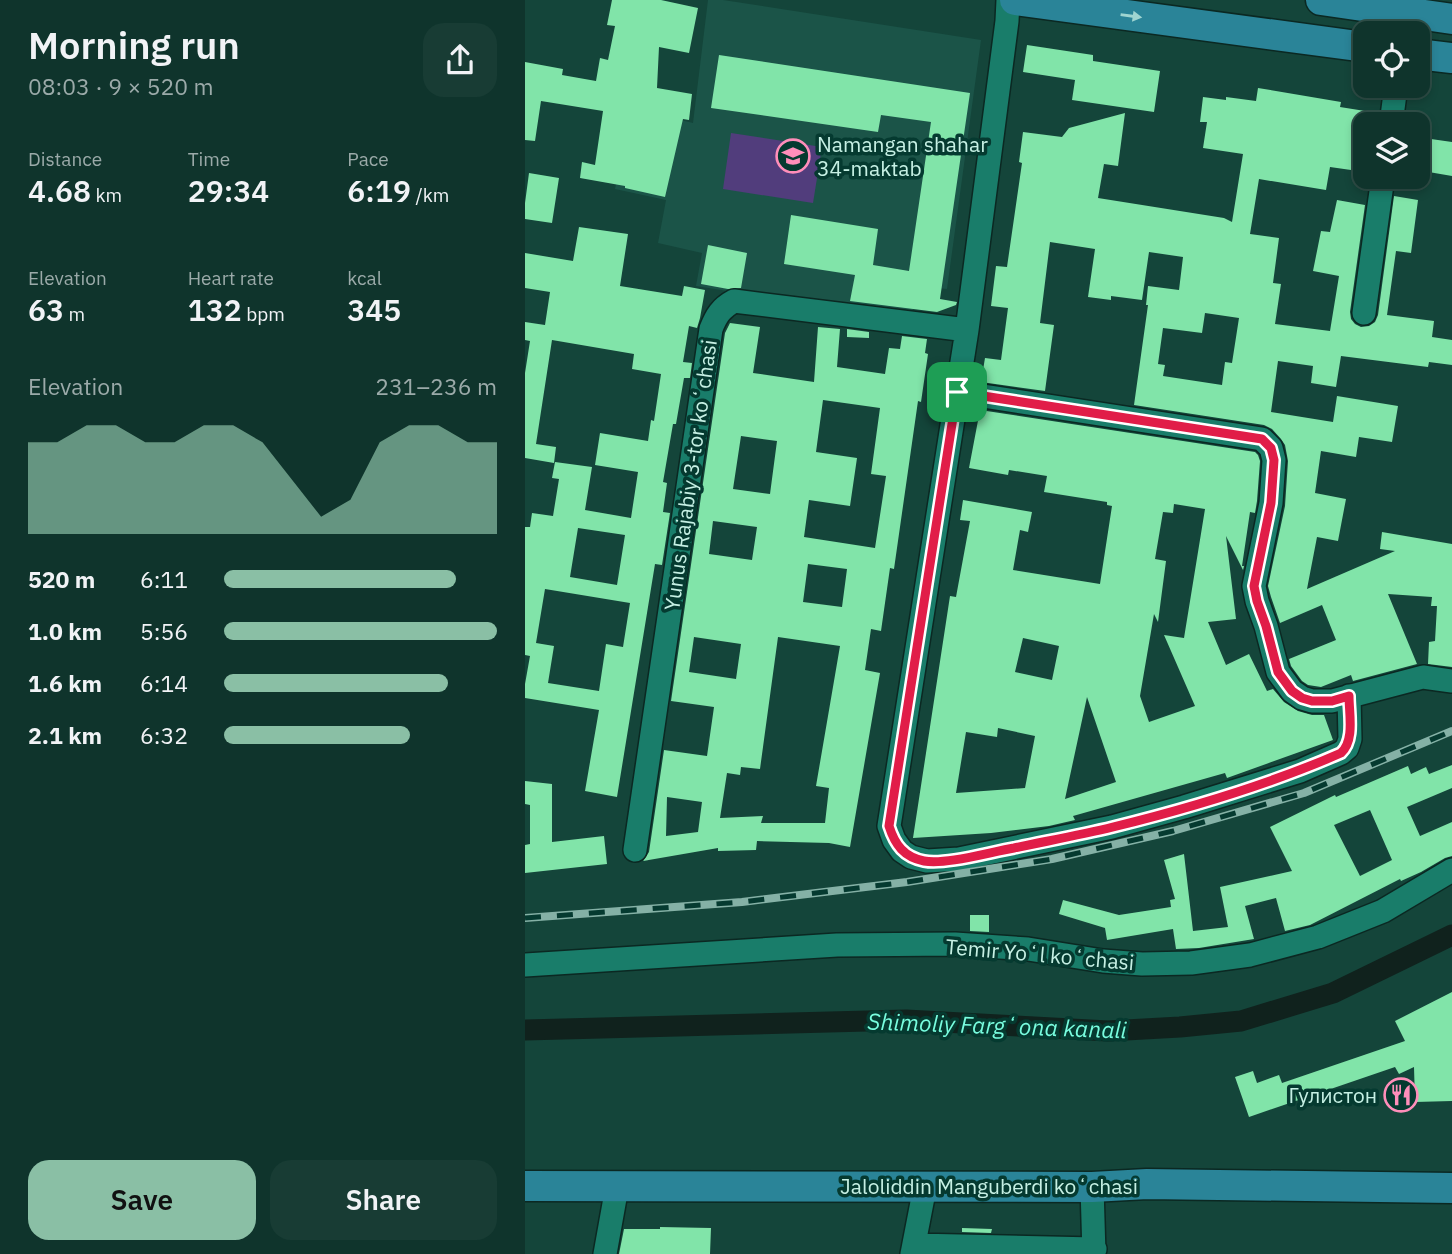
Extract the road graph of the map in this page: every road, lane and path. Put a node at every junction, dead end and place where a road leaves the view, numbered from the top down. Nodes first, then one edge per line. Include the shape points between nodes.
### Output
1 (1008, 0) edge
2 (1015, 0) edge
3 (1321, 0) edge
4 (1452, 19) edge
5 (1353, 45) edge
6 (1430, 55) edge
7 (1452, 58) edge
8 (1381, 189) edge
9 (1364, 313) dead end
10 (967, 330) junction
11 (957, 392) junction
12 (1452, 681) edge
13 (1349, 696) junction
14 (635, 850) dead end
15 (1452, 870) edge
16 (525, 965) edge
17 (525, 1186) edge
18 (617, 1187) junction
19 (925, 1187) junction
20 (1092, 1187) junction
21 (1452, 1188) edge
22 (913, 1250) edge
23 (1095, 1251) edge
24 (605, 1254) edge

1 - 10 street
2 -> 5 main road
3 - 4 main road
6 - 7 main road
8 - 9 street
10 - 11 street
10 - 14 street, Yunus Rajabiy 3-tor koʻchasi via 734,301 715,318
11 - 13 street via 1262,439 1274,460 1271,503 1254,586 1278,672 1302,698 1332,701
11 - 13 street via 889,826 902,851 927,862 959,859 1112,827 1300,771 1347,748
12 - 13 street via 1423,677
15 - 16 street, Temir Yoʻl koʻchasi via 1383,911 1318,937 1250,955 1191,963 1142,964 1028,949 942,944 837,945
17 - 18 main road, Jaloliddin Manguberdi koʻchasi
18 - 19 main road, Jaloliddin Manguberdi koʻchasi
18 - 24 street
19 - 20 main road, Jaloliddin Manguberdi koʻchasi
19 - 22 street
20 - 21 main road, Jaloliddin Manguberdi koʻchasi
20 - 23 street
22 - 23 street

